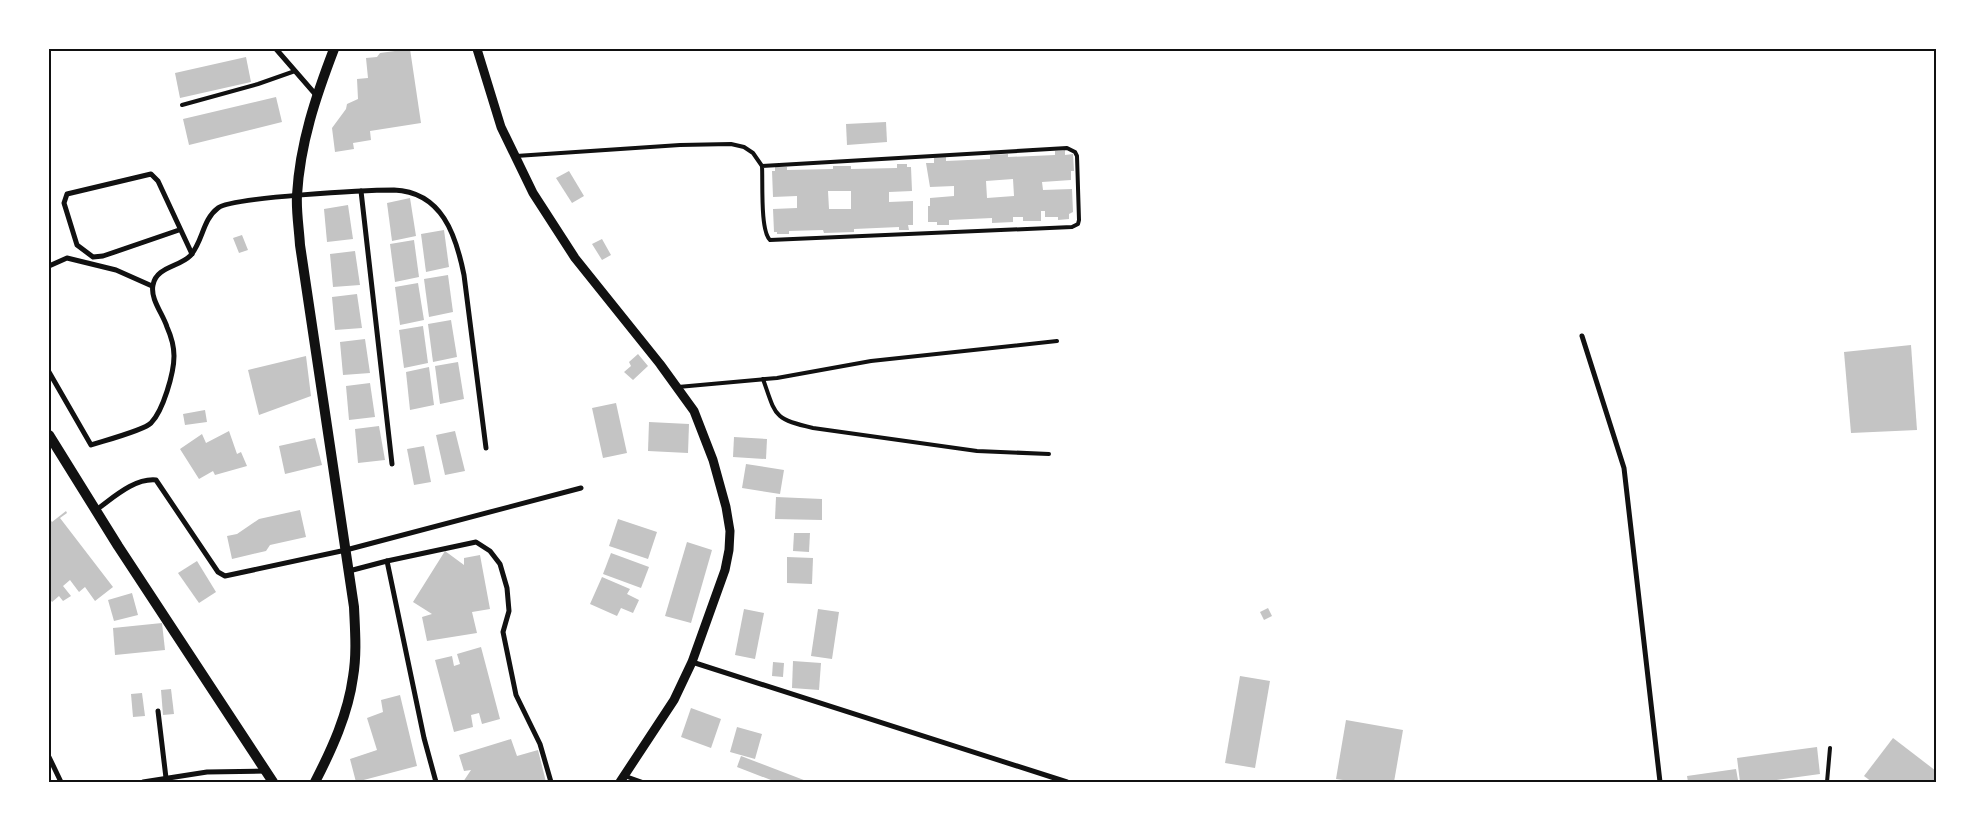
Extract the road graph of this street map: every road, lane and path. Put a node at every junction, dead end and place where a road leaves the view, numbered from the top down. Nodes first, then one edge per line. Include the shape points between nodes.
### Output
1 (276, 49) edge
2 (334, 49) edge
3 (477, 49) edge
4 (295, 71) junction
5 (316, 95) junction
6 (182, 105) dead end
7 (515, 156) junction
8 (762, 166) junction
9 (361, 191) junction
10 (297, 196) junction
11 (180, 230) junction
12 (192, 254) junction
13 (49, 266) edge
14 (152, 286) junction
15 (1582, 336) dead end
16 (1057, 341) dead end
17 (49, 372) edge
18 (763, 379) junction
19 (677, 387) junction
20 (49, 435) edge
21 (486, 448) dead end
22 (1049, 454) dead end
23 (392, 464) dead end
24 (580, 488) dead end
25 (96, 510) junction
26 (346, 550) junction
27 (387, 561) junction
28 (349, 571) junction
29 (692, 662) junction
30 (158, 711) dead end
31 (1830, 748) dead end
32 (49, 758) edge
33 (266, 772) junction
34 (166, 778) junction
35 (622, 779) edge
36 (60, 782) edge
37 (143, 782) edge
38 (273, 782) edge
39 (315, 782) edge
40 (436, 782) edge
41 (551, 782) edge
42 (642, 782) edge
43 (1067, 782) edge
44 (1660, 782) edge
45 (1827, 782) edge

1 - 4 street
2 - 5 main road
3 - 7 street via 501,127
4 - 5 street
4 - 6 lane
5 - 10 main road via 304,145
7 - 8 lane via 680,144 731,144 753,153
7 - 19 street via 548,218 575,258
8 - 8 lane via 764,227 770,240 1072,227 1078,224 1077,156 1067,148
9 - 10 street
9 - 21 street via 403,191 421,196 450,226 464,275
9 - 23 street
10 - 12 street via 239,201 220,206 210,216
10 - 26 main road via 300,245
11 - 11 street via 158,181 150,174 67,194 64,204 77,245 93,257
11 - 12 street
12 - 14 street via 184,262 157,275
13 - 14 street via 66,258 116,270
14 - 17 street via 174,356 160,411 150,425 91,445
15 - 44 street via 1624,468
16 - 18 lane via 872,361
18 - 19 lane
18 - 22 lane via 774,412 787,422 977,451
19 - 29 street via 702,428 726,507 730,532 725,570
20 - 25 main road
24 - 26 street
25 - 26 street via 132,486 156,480 218,572 224,576
25 - 33 main road
26 - 28 main road
27 - 28 street
27 - 40 street
27 - 41 street via 476,542 490,551 500,564 509,611 503,632 516,695 540,744
28 - 39 main road via 356,640 353,677 340,726
29 - 35 street via 674,700
29 - 43 street
30 - 34 street
31 - 45 lane
32 - 36 street
33 - 34 street via 207,772
33 - 38 main road
34 - 37 street
35 - 42 lane

